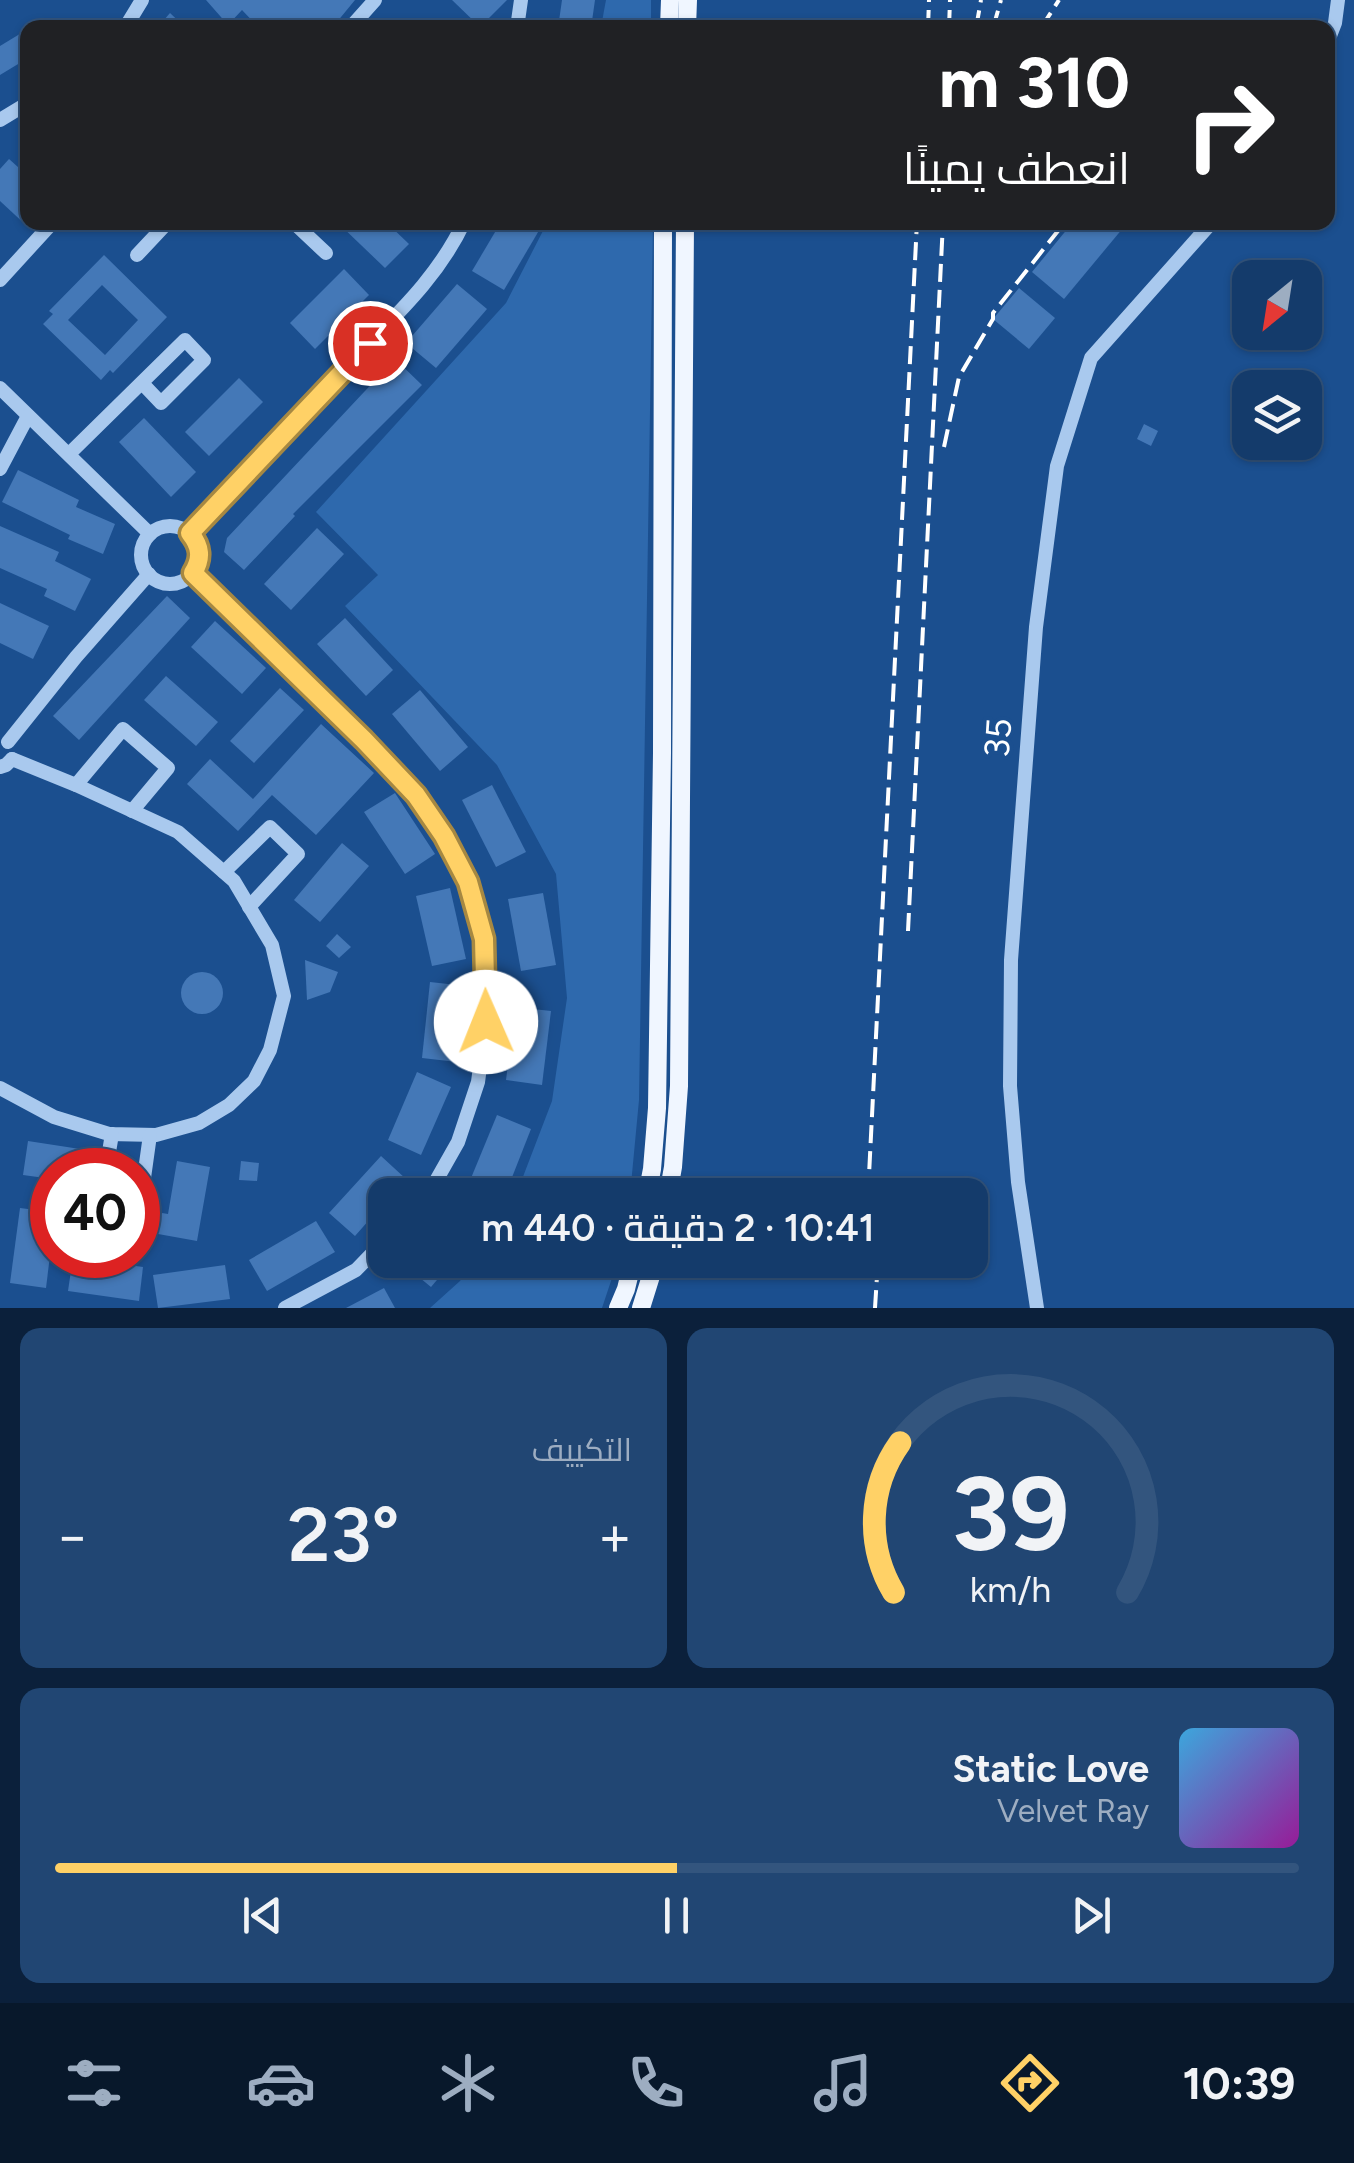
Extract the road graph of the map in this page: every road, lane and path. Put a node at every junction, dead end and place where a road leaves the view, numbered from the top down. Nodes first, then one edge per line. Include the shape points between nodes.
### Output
1 (375, 0) edge
2 (1338, 0) edge
3 (357, 20) edge
4 (1335, 26) edge
5 (46, 230) edge
6 (160, 230) edge
7 (302, 230) edge
8 (460, 230) edge
9 (664, 230) edge
10 (685, 230) edge
11 (1205, 230) edge
12 (326, 253) dead end
13 (136, 255) dead end
14 (0, 280) edge
15 (142, 382) junction
16 (0, 388) edge
17 (28, 416) junction
18 (69, 454) junction
19 (0, 468) edge
20 (190, 533) junction
21 (150, 534) junction
22 (193, 573) junction
23 (149, 574) junction
24 (4, 741) edge
25 (6, 763) edge
26 (76, 785) junction
27 (132, 811) junction
28 (224, 872) junction
29 (249, 907) junction
30 (0, 1089) edge
31 (112, 1134) junction
32 (150, 1135) junction
33 (110, 1148) edge
34 (148, 1148) edge
35 (438, 1178) edge
36 (649, 1178) edge
37 (671, 1178) edge
38 (368, 1258) edge
39 (627, 1278) edge
40 (650, 1278) edge
41 (285, 1308) edge
42 (618, 1308) edge
43 (641, 1308) edge
44 (1037, 1308) edge

1 - 3 street
2 - 4 street
5 - 14 street
6 - 13 street
7 - 12 street
8 - 20 street via 418,295
9 - 36 main road via 657,1108
10 - 37 main road via 679,1086
11 - 44 street, 35 via 1091,358 1057,466 1036,627 1010,960 1010,1086
15 - 15 street via 185,340 204,360 161,403
15 - 18 street
16 - 17 street
17 - 18 street
17 - 19 street
18 - 21 street
20 - 21 street via 166,526
20 - 22 street via 200,557
21 - 23 street via 141,549
22 - 23 street via 166,584
22 - 35 street via 416,795 468,882 484,939 486,1022 478,1082
23 - 24 street
24 - 25 street via 13,752
25 - 26 street
26 - 27 street
26 - 27 street via 123,729 168,768
27 - 28 street via 178,832
28 - 29 street
28 - 29 street via 270,827 298,854
29 - 32 street via 272,945 284,996 270,1050 254,1081 229,1105 199,1123
30 - 31 street via 54,1117
31 - 32 street
31 - 33 street
32 - 34 street
38 - 41 street
39 - 42 main road
40 - 43 main road

